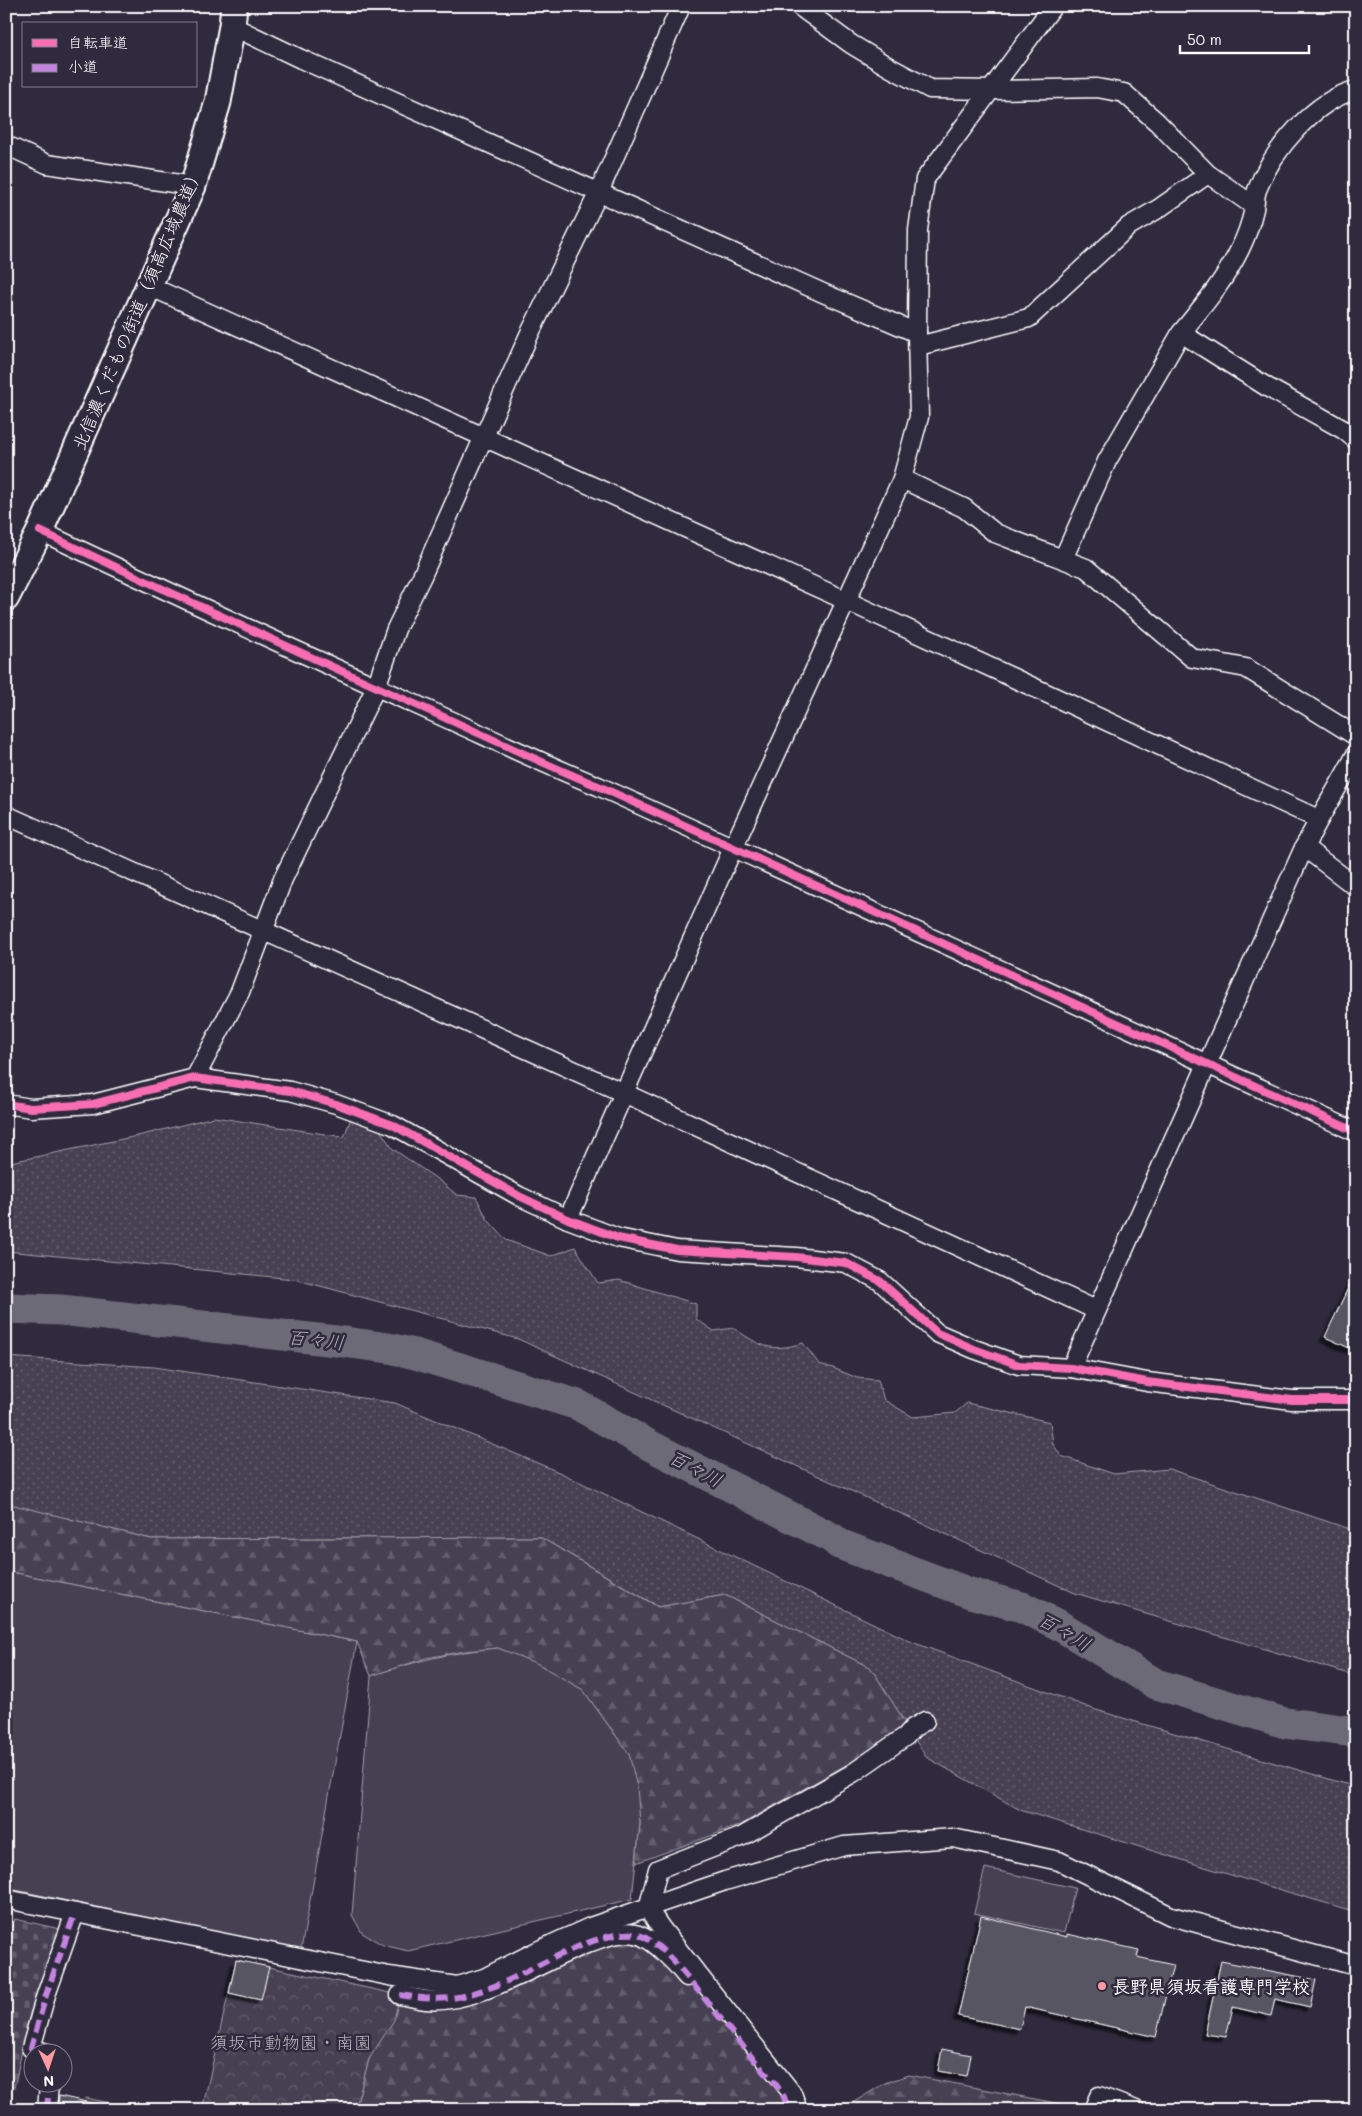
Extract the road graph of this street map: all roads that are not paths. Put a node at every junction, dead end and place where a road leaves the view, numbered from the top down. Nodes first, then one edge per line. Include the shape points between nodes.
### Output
1 (681, 6) edge
2 (799, 6) edge
3 (1053, 6) edge
4 (233, 16) edge
5 (992, 90) junction
6 (1356, 90) edge
7 (6, 145) edge
8 (1208, 174) junction
9 (193, 186) junction
10 (599, 192) junction
11 (1254, 206) junction
12 (149, 286) junction
13 (1181, 333) junction
14 (917, 339) junction
15 (484, 435) junction
16 (1356, 440) edge
17 (902, 479) junction
18 (40, 531) junction
19 (1063, 559) junction
20 (6, 598) edge
21 (847, 601) junction
22 (376, 687) junction
23 (1356, 736) edge
24 (1356, 754) edge
25 (6, 815) edge
26 (1318, 819) junction
27 (1304, 847) junction
28 (733, 848) junction
29 (1356, 887) edge
30 (262, 932) junction
31 (1206, 1065) junction
32 (195, 1078) junction
33 (624, 1093) junction
34 (6, 1104) edge
35 (1356, 1132) edge
36 (568, 1219) junction
37 (1096, 1310) junction
38 (1071, 1368) junction
39 (1356, 1402) edge
40 (925, 1721) dead end
41 (6, 1900) edge
42 (648, 1908) junction
43 (75, 1914) junction
44 (1356, 1966) edge
45 (400, 1995) dead end
46 (32, 2044) edge
47 (48, 2094) edge
48 (47, 2110) edge
49 (788, 2110) edge
50 (798, 2110) edge
51 (1093, 2110) edge
52 (1136, 2110) edge

1 - 10 street
2 - 5 street via 858,49 930,89
3 - 5 street
4 - 9 street, 北信濃くだもの街道（須高広域農道） via 218,102
4 - 10 street via 301,60
5 - 8 street via 1097,88 1124,93
5 - 14 street via 925,179 918,230
6 - 11 street via 1342,93 1295,131 1272,163 1257,191
7 - 9 street via 47,164
8 - 11 street
8 - 14 street via 1129,226 1029,318
9 - 12 street, 北信濃くだもの街道（須高広域農道）
10 - 14 street
10 - 15 street
11 - 13 street via 1242,246 1227,276
12 - 15 street
12 - 18 street, 北信濃くだもの街道（須高広域農道）
13 - 16 street
13 - 19 street via 1107,462
14 - 17 street via 920,416
15 - 21 street
15 - 22 street via 396,629
17 - 19 street via 964,508 995,533
17 - 21 street
18 - 20 street, 北信濃くだもの街道（須高広域農道）
18 - 22 street
19 - 23 street via 1086,568 1192,658 1246,668
21 - 26 street
21 - 28 street
22 - 28 street
22 - 30 street via 283,879
24 - 26 street
25 - 30 street
26 - 27 street
27 - 29 street
27 - 31 street
28 - 31 street
28 - 33 street
30 - 32 street via 240,992
30 - 33 street
31 - 35 street
31 - 37 street
32 - 34 street via 93,1104 31,1108
32 - 36 street via 290,1091 385,1122 519,1196
33 - 36 street
33 - 37 street
36 - 38 street via 618,1238 677,1250 846,1263 880,1282 937,1333 1019,1365
37 - 38 street
38 - 39 street via 1147,1382 1265,1397
40 - 42 street via 853,1773 741,1837 658,1869
41 - 43 street
42 - 43 street via 590,1927 484,1978 457,1986 389,1976
42 - 44 street via 725,1880 844,1846 953,1838 1059,1861 1171,1916
42 - 50 street via 792,2093
43 - 46 street
45 - 49 street via 428,2000 468,1995 505,1982 594,1941 636,1934 652,1943 681,1970 775,2083
47 - 48 street
51 - 52 street via 1099,2096

